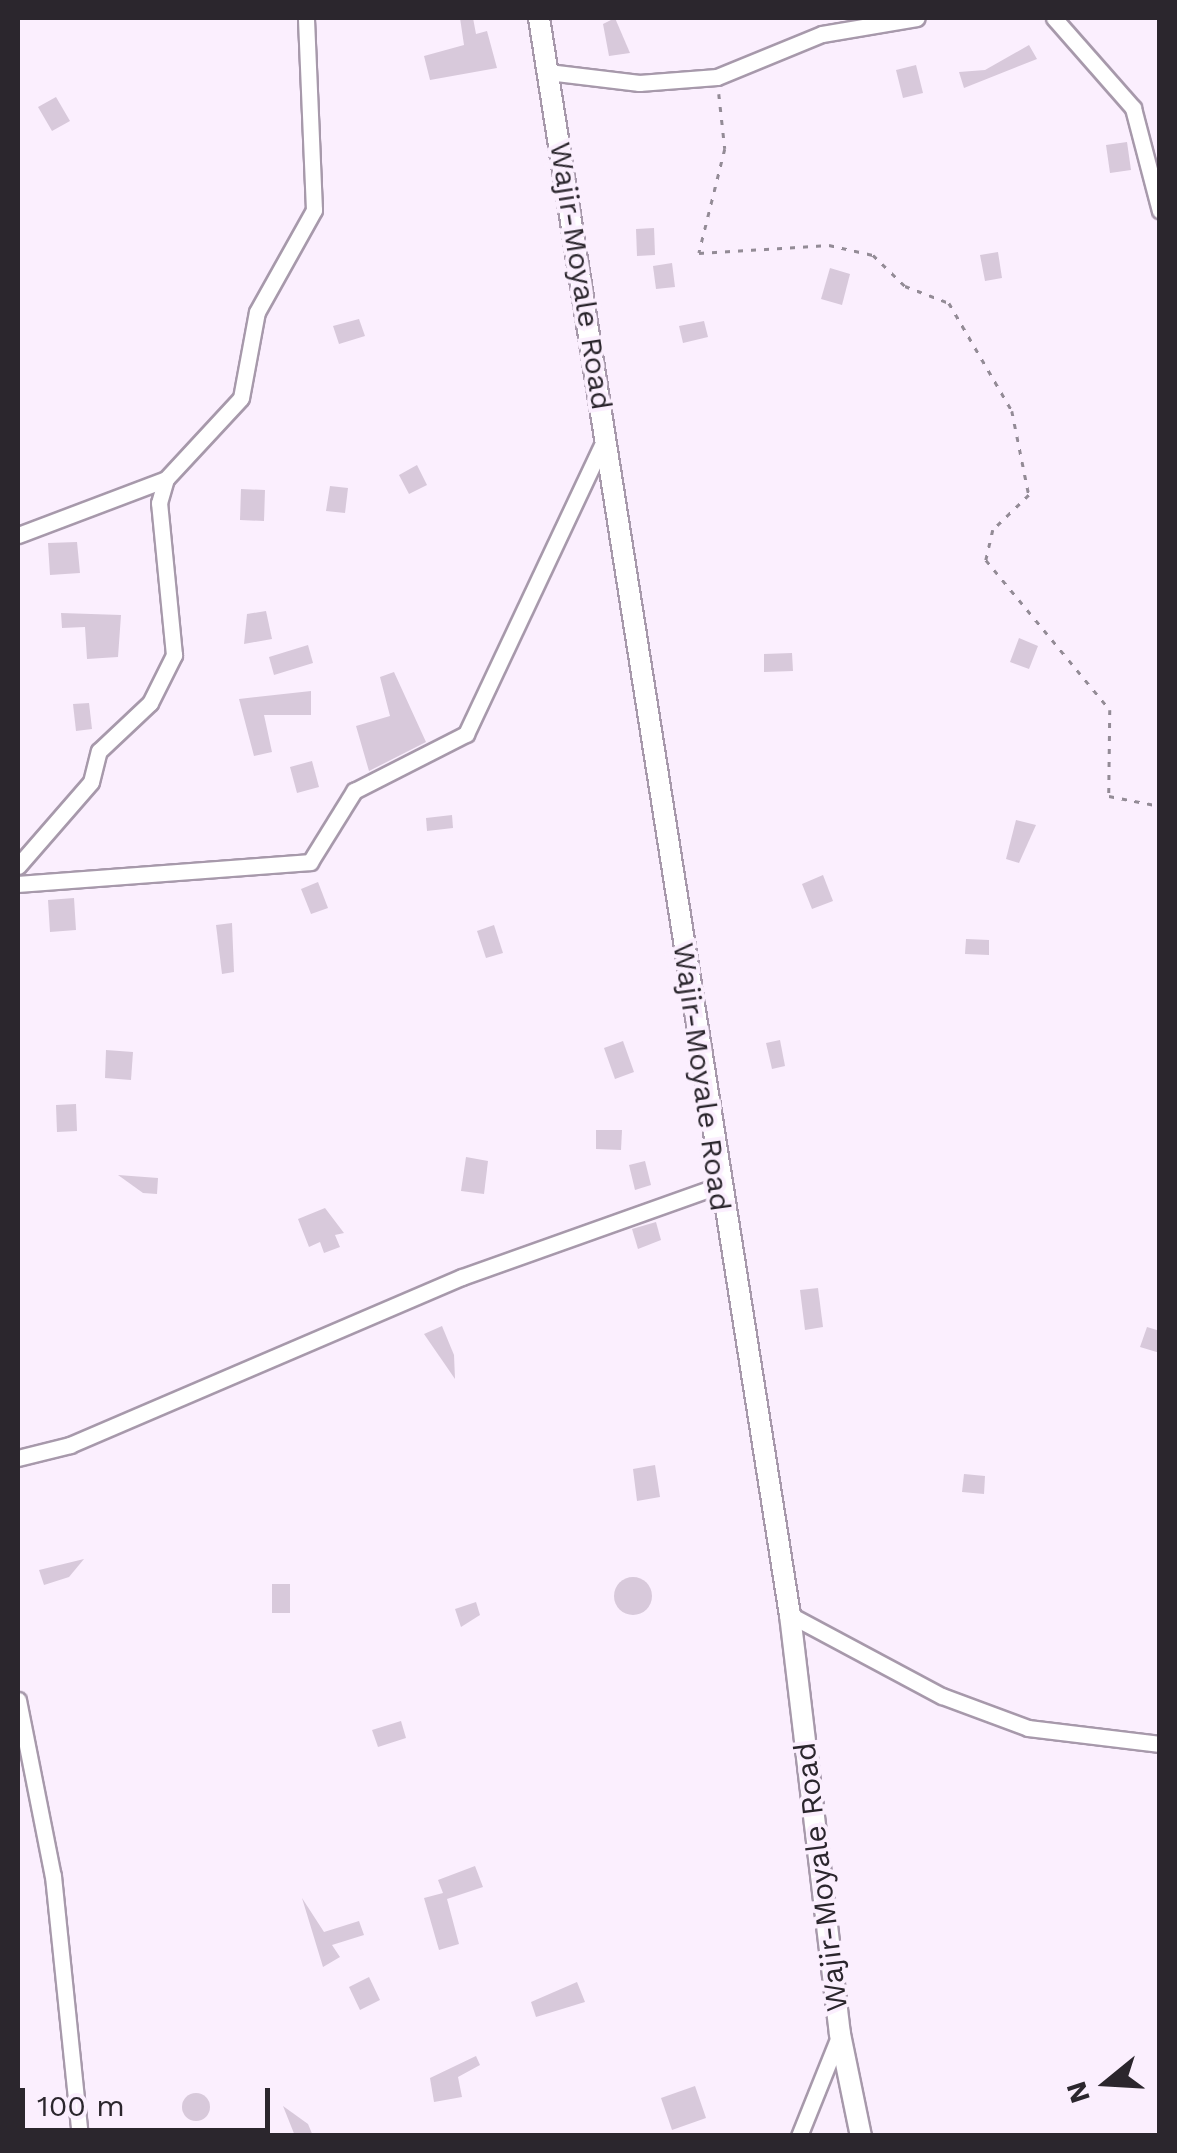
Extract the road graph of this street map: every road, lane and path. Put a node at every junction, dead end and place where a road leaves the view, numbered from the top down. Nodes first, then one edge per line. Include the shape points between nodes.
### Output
1 (306, 18) edge
2 (539, 18) edge
3 (917, 18) edge
4 (1054, 18) edge
5 (548, 72) junction
6 (717, 78) junction
7 (1160, 211) edge
8 (606, 437) junction
9 (166, 479) junction
10 (18, 535) edge
11 (1160, 806) edge
12 (18, 866) edge
13 (18, 884) edge
14 (718, 1186) junction
15 (18, 1458) edge
16 (790, 1615) junction
17 (18, 1700) edge
18 (1160, 1744) edge
19 (840, 2034) junction
20 (80, 2136) edge
21 (798, 2136) edge
22 (861, 2136) edge

1 - 9 street via 314,210 257,312 241,398
2 - 5 main road, Wajir-Moyale Road
3 - 6 street via 822,34
4 - 7 street via 1133,108
5 - 6 street via 639,83
5 - 8 main road, Wajir-Moyale Road
6 - 11 path via 725,149 699,253 829,245 873,255 905,286 949,303 1012,411 1029,495 993,530 986,560 1110,710 1109,796
8 - 13 street via 466,734 354,791 310,862
8 - 14 main road, Wajir-Moyale Road
9 - 10 street
9 - 12 street via 159,503 174,655 150,703 99,751 91,782
14 - 15 street via 462,1277 70,1445
14 - 16 main road, Wajir-Moyale Road
16 - 18 street via 942,1696 1014,1723
16 - 19 main road, Wajir-Moyale Road
17 - 20 street via 53,1876
19 - 21 street
19 - 22 main road, Wajir-Moyale Road

